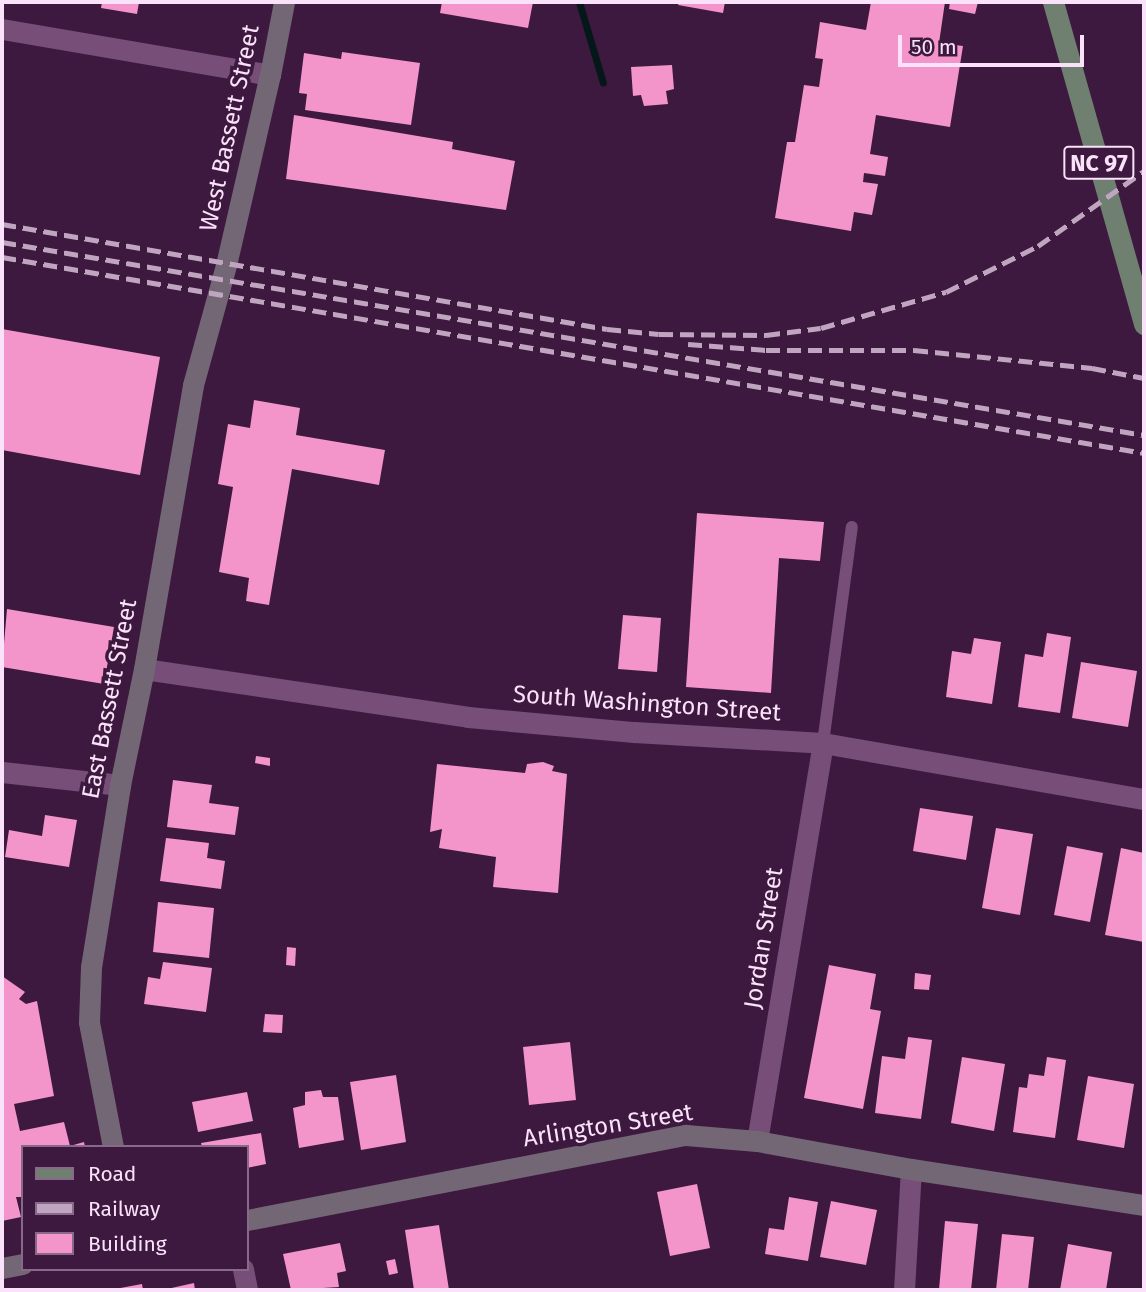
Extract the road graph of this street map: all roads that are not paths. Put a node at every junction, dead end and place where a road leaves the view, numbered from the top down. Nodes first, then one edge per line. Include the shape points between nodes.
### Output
1 (284, 2) edge
2 (1053, 2) edge
3 (2, 29) edge
4 (270, 75) junction
5 (226, 265) joint
6 (1144, 324) edge
7 (852, 527) dead end
8 (144, 669) junction
9 (823, 743) junction
10 (2, 772) edge
11 (120, 786) junction
12 (1144, 799) edge
13 (757, 1141) junction
14 (113, 1145) edge
15 (911, 1169) junction
16 (1144, 1205) edge
17 (248, 1220) edge
18 (21, 1264) edge
19 (2, 1268) edge
20 (243, 1271) edge
21 (247, 1290) edge
22 (904, 1290) edge

1 - 4 street, West Bassett Street
2 - 6 main road, NC 97
3 - 4 street
4 - 5 street, West Bassett Street
5 - 8 street, East Bassett Street via 193,386
7 - 9 lane
8 - 9 street, South Washington Street via 468,717
8 - 11 street, East Bassett Street
9 - 12 street, South Washington Street
9 - 13 street, Jordan Street
10 - 11 street
11 - 14 street, East Bassett Street via 91,967 89,1022
13 - 15 street, Arlington Street
13 - 17 street, Arlington Street via 686,1135
15 - 16 street, Arlington Street
15 - 22 street
18 - 19 street
20 - 21 street

